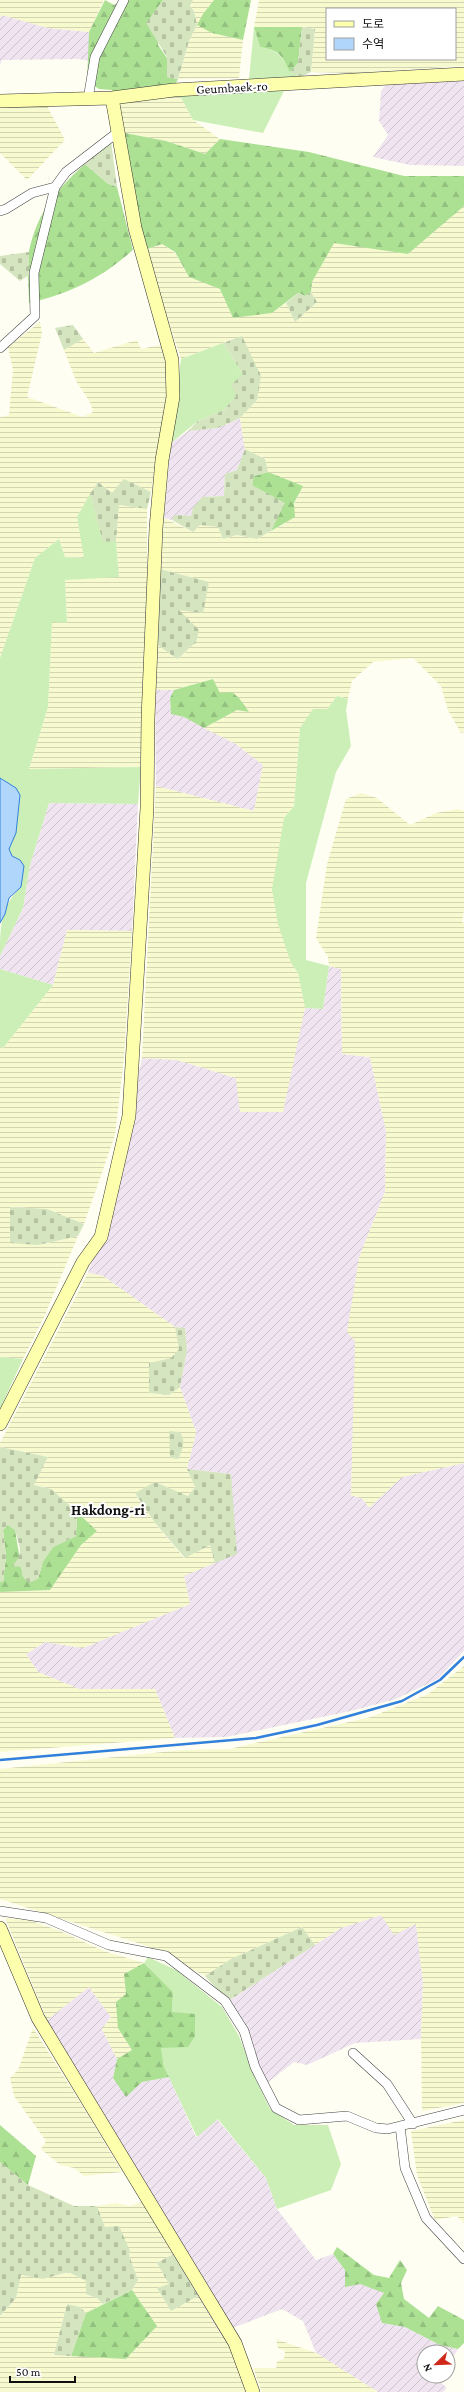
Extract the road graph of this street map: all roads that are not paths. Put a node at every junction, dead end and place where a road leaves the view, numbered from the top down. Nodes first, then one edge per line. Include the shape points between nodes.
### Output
1 (124, 0) edge
2 (464, 74) edge
3 (112, 98) junction
4 (88, 99) junction
5 (0, 101) edge
6 (118, 132) junction
7 (55, 187) junction
8 (0, 211) edge
9 (0, 348) edge
10 (0, 1424) edge
11 (0, 1911) edge
12 (0, 1928) edge
13 (353, 2053) dead end
14 (464, 2110) edge
15 (413, 2124) junction
16 (400, 2126) junction
17 (464, 2259) edge
18 (253, 2392) edge

1 - 4 street via 96,57
2 - 3 street, Geumbaek-ro via 174,90
3 - 4 street, Geumbaek-ro
3 - 6 street
4 - 5 street, Geumbaek-ro
6 - 7 street via 66,172
6 - 10 street via 135,228 172,360 173,397 162,460 156,528 147,808 129,1116 101,1237 83,1262
7 - 8 street via 32,193
7 - 9 street via 34,273 35,316
11 - 16 street via 46,1918 109,1945 166,1956 225,2001 244,2031 255,2067 276,2108 299,2120 347,2116 376,2128
12 - 18 street via 38,2018 235,2343
13 - 15 street via 387,2084
14 - 15 street via 421,2119
15 - 16 street
16 - 17 street via 405,2168 426,2218

